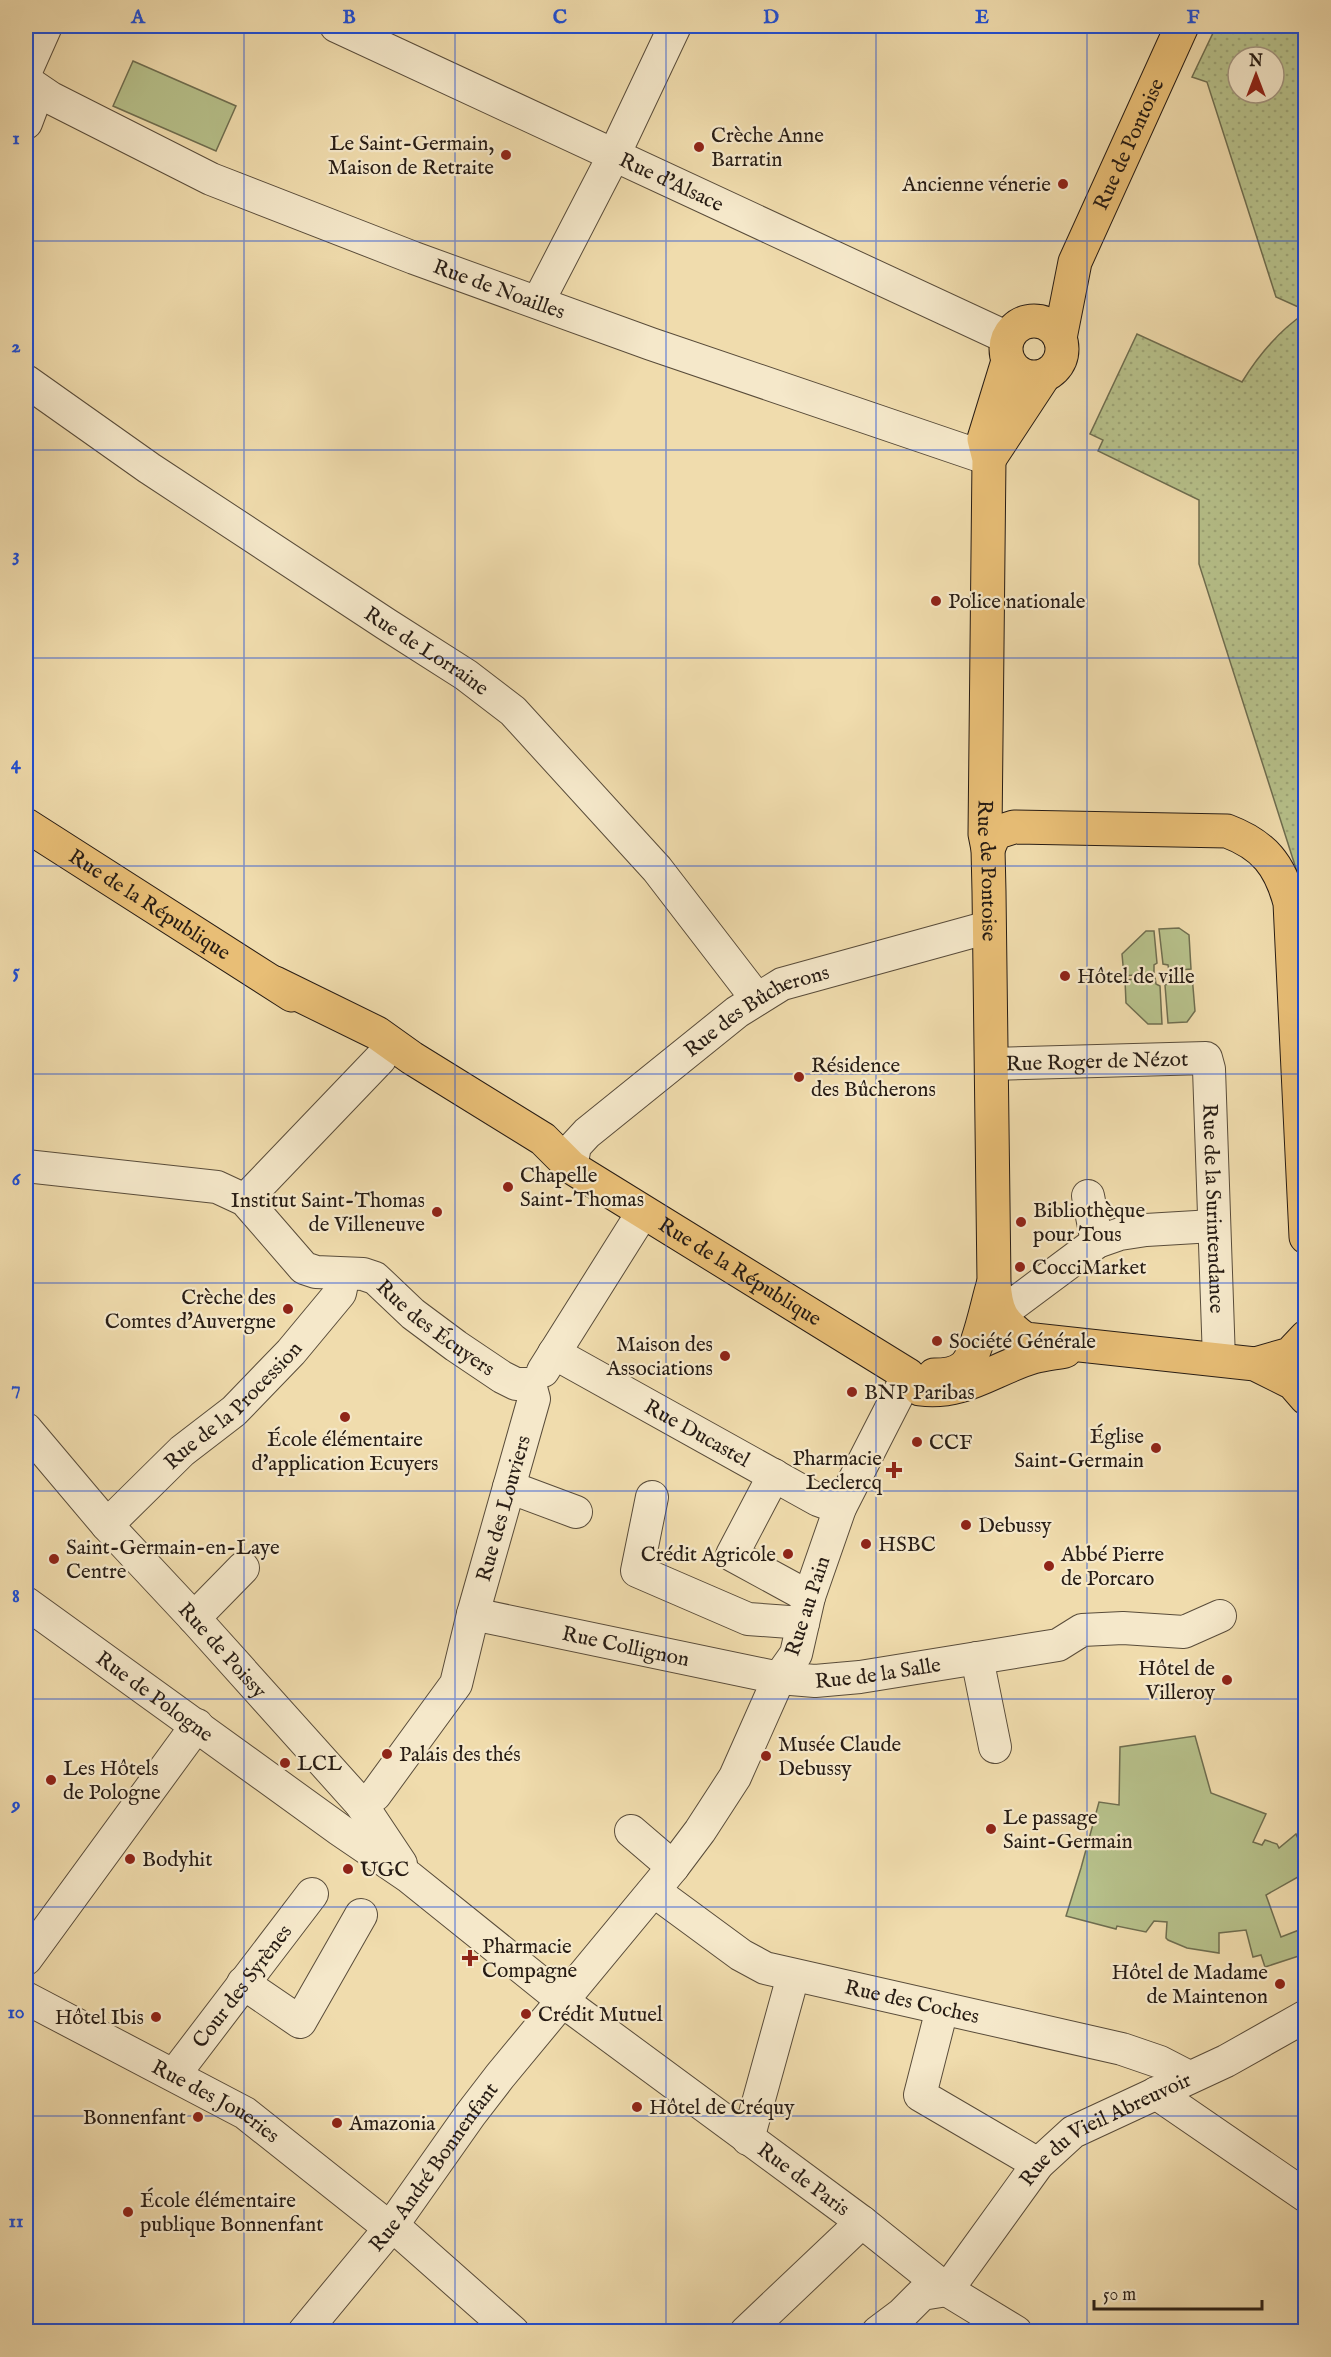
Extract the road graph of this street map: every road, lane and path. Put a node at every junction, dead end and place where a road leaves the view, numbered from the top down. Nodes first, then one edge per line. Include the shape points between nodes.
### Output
1 (46, 26) edge
2 (336, 26) edge
3 (675, 26) edge
4 (1182, 26) edge
5 (30, 81) edge
6 (26, 123) edge
7 (614, 155) junction
8 (1075, 262) junction
9 (538, 302) junction
10 (1060, 338) junction
11 (1015, 340) junction
12 (1044, 376) junction
13 (26, 381) edge
14 (989, 459) junction
15 (987, 788) junction
16 (26, 825) edge
17 (1020, 826) junction
18 (988, 849) junction
19 (989, 927) junction
20 (757, 999) junction
21 (1206, 1058) joint
22 (396, 1059) junction
23 (991, 1064) junction
24 (26, 1167) edge
25 (571, 1167) junction
26 (1088, 1196) dead end
27 (245, 1200) junction
28 (643, 1212) junction
29 (1213, 1226) junction
30 (1305, 1237) edge
31 (1097, 1242) junction
32 (344, 1274) junction
33 (994, 1298) junction
34 (1305, 1337) edge
35 (1077, 1347) junction
36 (554, 1353) junction
37 (1219, 1360) junction
38 (1255, 1364) junction
39 (908, 1375) junction
40 (530, 1384) junction
41 (1305, 1398) edge
42 (26, 1429) edge
43 (774, 1475) junction
44 (509, 1486) junction
45 (652, 1497) dead end
46 (840, 1508) junction
47 (576, 1512) dead end
48 (106, 1525) junction
49 (243, 1568) dead end
50 (26, 1603) edge
51 (806, 1610) junction
52 (473, 1614) junction
53 (1220, 1616) dead end
54 (194, 1618) junction
55 (977, 1658) junction
56 (779, 1678) junction
57 (196, 1725) junction
58 (995, 1747) dead end
59 (361, 1804) junction
60 (631, 1831) dead end
61 (673, 1867) junction
62 (409, 1877) junction
63 (654, 1891) junction
64 (312, 1894) dead end
65 (361, 1915) dead end
66 (26, 1959) edge
67 (793, 1976) junction
68 (243, 1983) junction
69 (26, 1998) edge
70 (563, 2000) junction
71 (942, 2009) junction
72 (1305, 2016) edge
73 (174, 2075) junction
74 (1189, 2077) junction
75 (1156, 2093) junction
76 (748, 2139) junction
77 (1038, 2164) junction
78 (1305, 2196) edge
79 (862, 2222) junction
80 (391, 2227) junction
81 (947, 2290) junction
82 (304, 2331) edge
83 (513, 2331) edge
84 (746, 2331) edge
85 (878, 2331) edge
86 (1016, 2331) edge

1 - 5 street
2 - 7 street, Rue d'Alsace
3 - 7 street
4 - 8 main road, Rue de Pontoise
5 - 6 street
5 - 9 street, Rue de Noailles via 211,179
7 - 9 street
7 - 11 street, Rue d'Alsace
8 - 10 main road, Rue de Pontoise
8 - 11 main road, Rue de Pontoise via 1044,295
9 - 14 street, Rue de Noailles
10 - 11 main road via 1041,322
10 - 12 main road via 1058,364
11 - 12 main road via 1013,368 1027,377
11 - 14 main road, Rue de Pontoise via 984,439
12 - 14 main road
13 - 20 street, Rue de Lorraine via 149,468 466,675 513,711 657,869
14 - 15 main road, Rue de Pontoise
15 - 17 main road via 998,812
15 - 18 main road, Rue de Pontoise
16 - 22 main road, Rue de la République via 275,983 377,1033
17 - 18 main road via 995,833
17 - 30 main road via 1227,831 1252,841 1273,862 1290,903
18 - 19 main road, Rue de Pontoise
19 - 20 street, Rue des Bûcherons via 782,984
19 - 23 main road, Rue de Pontoise
20 - 25 street, Rue des Bûcherons via 587,1133 575,1146
21 - 23 street, Rue Roger de Nézot
21 - 29 street, Rue de la Surintendance
22 - 25 main road, Rue de la République via 543,1139
22 - 27 street
23 - 33 main road, Rue de Pontoise
24 - 27 street via 217,1187
25 - 28 main road, Rue de la République
26 - 31 street
27 - 32 street, Rue des Écuyers via 303,1268
28 - 36 street
28 - 39 main road, Rue de la République
29 - 31 street via 1146,1230
29 - 37 street, Rue de la Surintendance
31 - 33 street
32 - 40 street, Rue des Écuyers via 375,1278 413,1314 456,1346 502,1377 516,1384
32 - 48 street, Rue de la Procession via 339,1293 291,1352 234,1411 182,1451
33 - 35 main road via 1010,1328 1025,1339
33 - 39 main road, Rue de Pontoise via 966,1366 943,1375
34 - 38 main road via 1290,1354
35 - 37 main road
35 - 39 main road, Rue de la République via 1033,1357 959,1387 938,1391 920,1389
36 - 40 street via 540,1376
36 - 43 street, Rue Ducastel
37 - 38 main road
38 - 41 main road via 1293,1383
39 - 46 street, Rue au Pain
40 - 44 street, Rue des Louviers via 534,1399
42 - 48 street, Rue de Poissy
43 - 46 street, Rue Ducastel
43 - 51 street via 732,1555
44 - 47 street
44 - 52 street, Rue des Louviers
45 - 51 street via 637,1571 748,1619
46 - 51 street, Rue au Pain
48 - 54 street, Rue de Poissy
49 - 54 street
50 - 57 street, Rue de Pologne via 80,1652
51 - 56 street, Rue au Pain via 796,1654
52 - 56 street, Rue Collignon
52 - 59 street, Rue des Louviers via 456,1684 375,1795
53 - 55 street, Rue de la Salle via 1184,1632 1082,1630 1058,1645
54 - 59 street, Rue de Poissy
55 - 56 street, Rue de la Salle via 849,1678
55 - 58 street
56 - 61 street, Rue au Pain via 735,1777
57 - 62 street, Rue de Pologne
57 - 66 street
59 - 62 street, Rue de Poissy
60 - 61 street
61 - 63 street, Rue au Pain
62 - 70 street, Rue de Paris
63 - 67 street, Rue des Coches via 741,1955 765,1968
63 - 70 street, Rue au Pain
64 - 68 street, Cour des Syrènes
65 - 68 street via 300,2022
67 - 71 street, Rue des Coches
67 - 76 street
68 - 73 street, Cour des Syrènes
69 - 73 street, Rue des Joueries
70 - 76 street, Rue de Paris
70 - 80 street, Rue André Bonnenfant via 470,2115
71 - 74 street, Rue des Coches via 1122,2049
71 - 77 street via 920,2095
72 - 74 street, Rue du Vieil Abreuvoir via 1226,2061
73 - 80 street, Rue des Joueries via 245,2113
74 - 75 street, Rue du Vieil Abreuvoir
75 - 77 street, Rue du Vieil Abreuvoir via 1073,2132
75 - 78 street
76 - 79 street, Rue de Paris
77 - 81 street, Rue du Vieil Abreuvoir
79 - 81 street, Rue de Paris
79 - 84 street
80 - 82 street, Rue André Bonnenfant
80 - 83 street, Rue des Joueries
81 - 85 street via 922,2294
81 - 86 street, Rue de Paris

